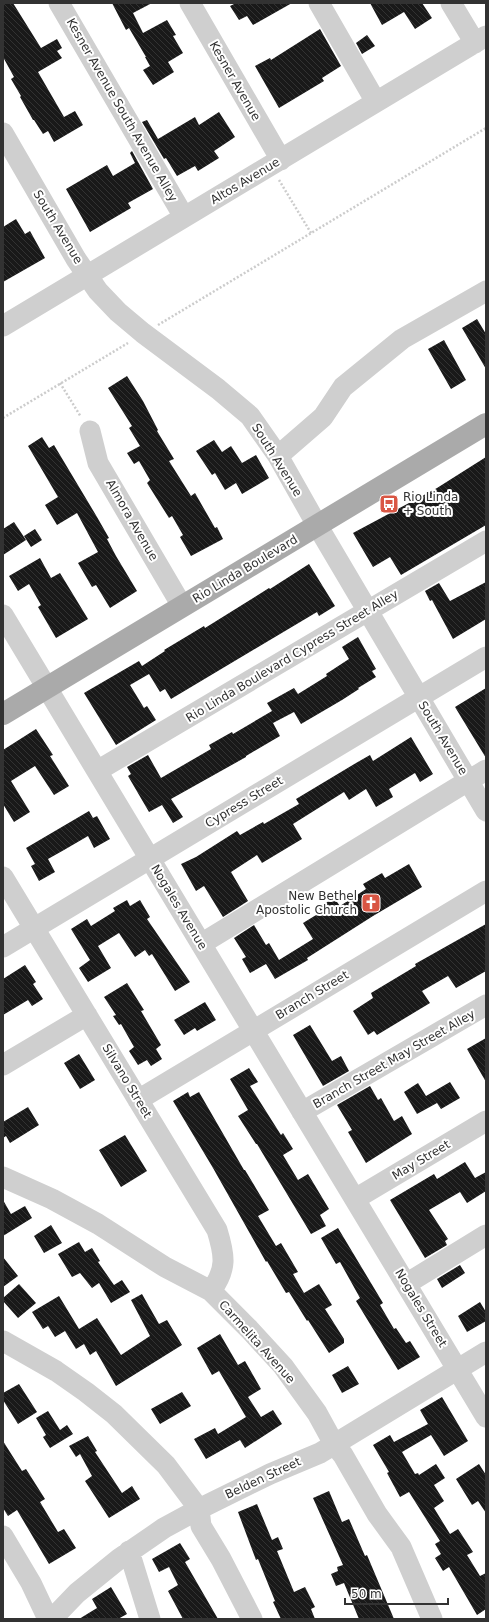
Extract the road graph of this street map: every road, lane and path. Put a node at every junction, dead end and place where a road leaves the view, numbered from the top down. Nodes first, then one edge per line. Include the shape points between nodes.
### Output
1 (59, 3) edge
2 (190, 3) edge
3 (319, 3) edge
4 (452, 3) edge
5 (480, 40) edge
6 (376, 102) junction
7 (486, 128) edge
8 (3, 133) edge
9 (278, 167) junction
10 (184, 217) junction
11 (311, 233) junction
12 (88, 276) junction
13 (486, 291) edge
14 (3, 326) edge
15 (156, 326) dead end
16 (131, 341) dead end
17 (60, 383) junction
18 (78, 410) dead end
19 (3, 418) edge
20 (486, 424) edge
21 (90, 431) dead end
22 (278, 456) junction
23 (317, 525) junction
24 (486, 541) edge
25 (182, 606) junction
26 (368, 612) junction
27 (5, 622) edge
28 (486, 657) edge
29 (47, 688) junction
30 (419, 698) junction
31 (3, 714) edge
32 (97, 771) junction
33 (477, 776) edge
34 (486, 811) edge
35 (150, 859) junction
36 (3, 877) edge
37 (486, 891) edge
38 (34, 928) junction
39 (201, 944) junction
40 (3, 947) edge
41 (486, 1005) edge
42 (87, 1014) junction
43 (253, 1030) junction
44 (3, 1065) edge
45 (138, 1100) junction
46 (302, 1112) junction
47 (486, 1121) edge
48 (3, 1178) edge
49 (355, 1199) junction
50 (486, 1235) edge
51 (406, 1284) junction
52 (211, 1291) junction
53 (3, 1341) edge
54 (486, 1352) edge
55 (458, 1370) junction
56 (486, 1417) edge
57 (334, 1444) junction
58 (199, 1508) junction
59 (4, 1540) edge
60 (129, 1551) junction
61 (48, 1619) edge
62 (52, 1619) edge
63 (150, 1619) edge
64 (252, 1619) edge
65 (432, 1619) edge

1 - 10 street, Kesner Avenue South Avenue Alley
2 - 9 street, Kesner Avenue
3 - 6 street
4 - 5 street
5 - 6 street, Altos Avenue
6 - 9 street, Altos Avenue
7 - 11 path
8 - 12 street, South Avenue
9 - 10 street, Altos Avenue
9 - 11 path
10 - 12 street, Altos Avenue
11 - 15 path
12 - 14 street, Altos Avenue
12 - 22 street, South Avenue via 118,312 250,416
13 - 22 street via 402,339 343,387 323,417
16 - 17 path
17 - 18 path
17 - 19 path
20 - 23 main road, Rio Linda Boulevard
21 - 25 street, Almora Avenue via 98,463
22 - 23 street, South Avenue
23 - 25 main road, Rio Linda Boulevard
23 - 26 street, South Avenue
24 - 26 street, Rio Linda Boulevard Cypress Street Alley
25 - 29 main road, Rio Linda Boulevard
26 - 30 street, South Avenue
26 - 32 street, Rio Linda Boulevard Cypress Street Alley
27 - 29 street, Nogales Avenue
28 - 30 street, Cypress Street
29 - 31 main road, Rio Linda Boulevard
29 - 32 street, Nogales Avenue
30 - 33 street, South Avenue
30 - 35 street, Cypress Street
32 - 35 street, Nogales Avenue
33 - 34 street, South Avenue
33 - 39 street
35 - 38 street, Cypress Street
35 - 39 street, Nogales Avenue
36 - 38 street, Silvano Street
37 - 43 street, Branch Street
38 - 40 street, Cypress Street
38 - 42 street, Silvano Street
39 - 43 street, Nogales Avenue
41 - 46 street, Branch Street May Street Alley
42 - 44 street
42 - 45 street, Silvano Street
43 - 45 street, Branch Street
43 - 46 street, Nogales Avenue
45 - 52 street, Silvano Street via 217,1230 224,1261 220,1279
46 - 49 street, Nogales Avenue
47 - 49 street, May Street
48 - 52 street, Carmelita Avenue via 52,1199 98,1224 165,1267
49 - 51 street, Nogales Street
50 - 51 street
51 - 55 street, Nogales Street
52 - 57 street, Carmelita Avenue via 282,1366 317,1413
53 - 58 street via 56,1371 114,1414 166,1465
54 - 55 street, Belden Street
55 - 56 street, Nogales Street
55 - 57 street, Belden Street
57 - 58 street, Belden Street via 320,1453
57 - 65 street, Carmelita Avenue via 377,1514 401,1547
58 - 60 street, Belden Street
58 - 64 street via 201,1526
59 - 61 street via 31,1583
60 - 62 street, Belden Street via 77,1593
60 - 63 street

